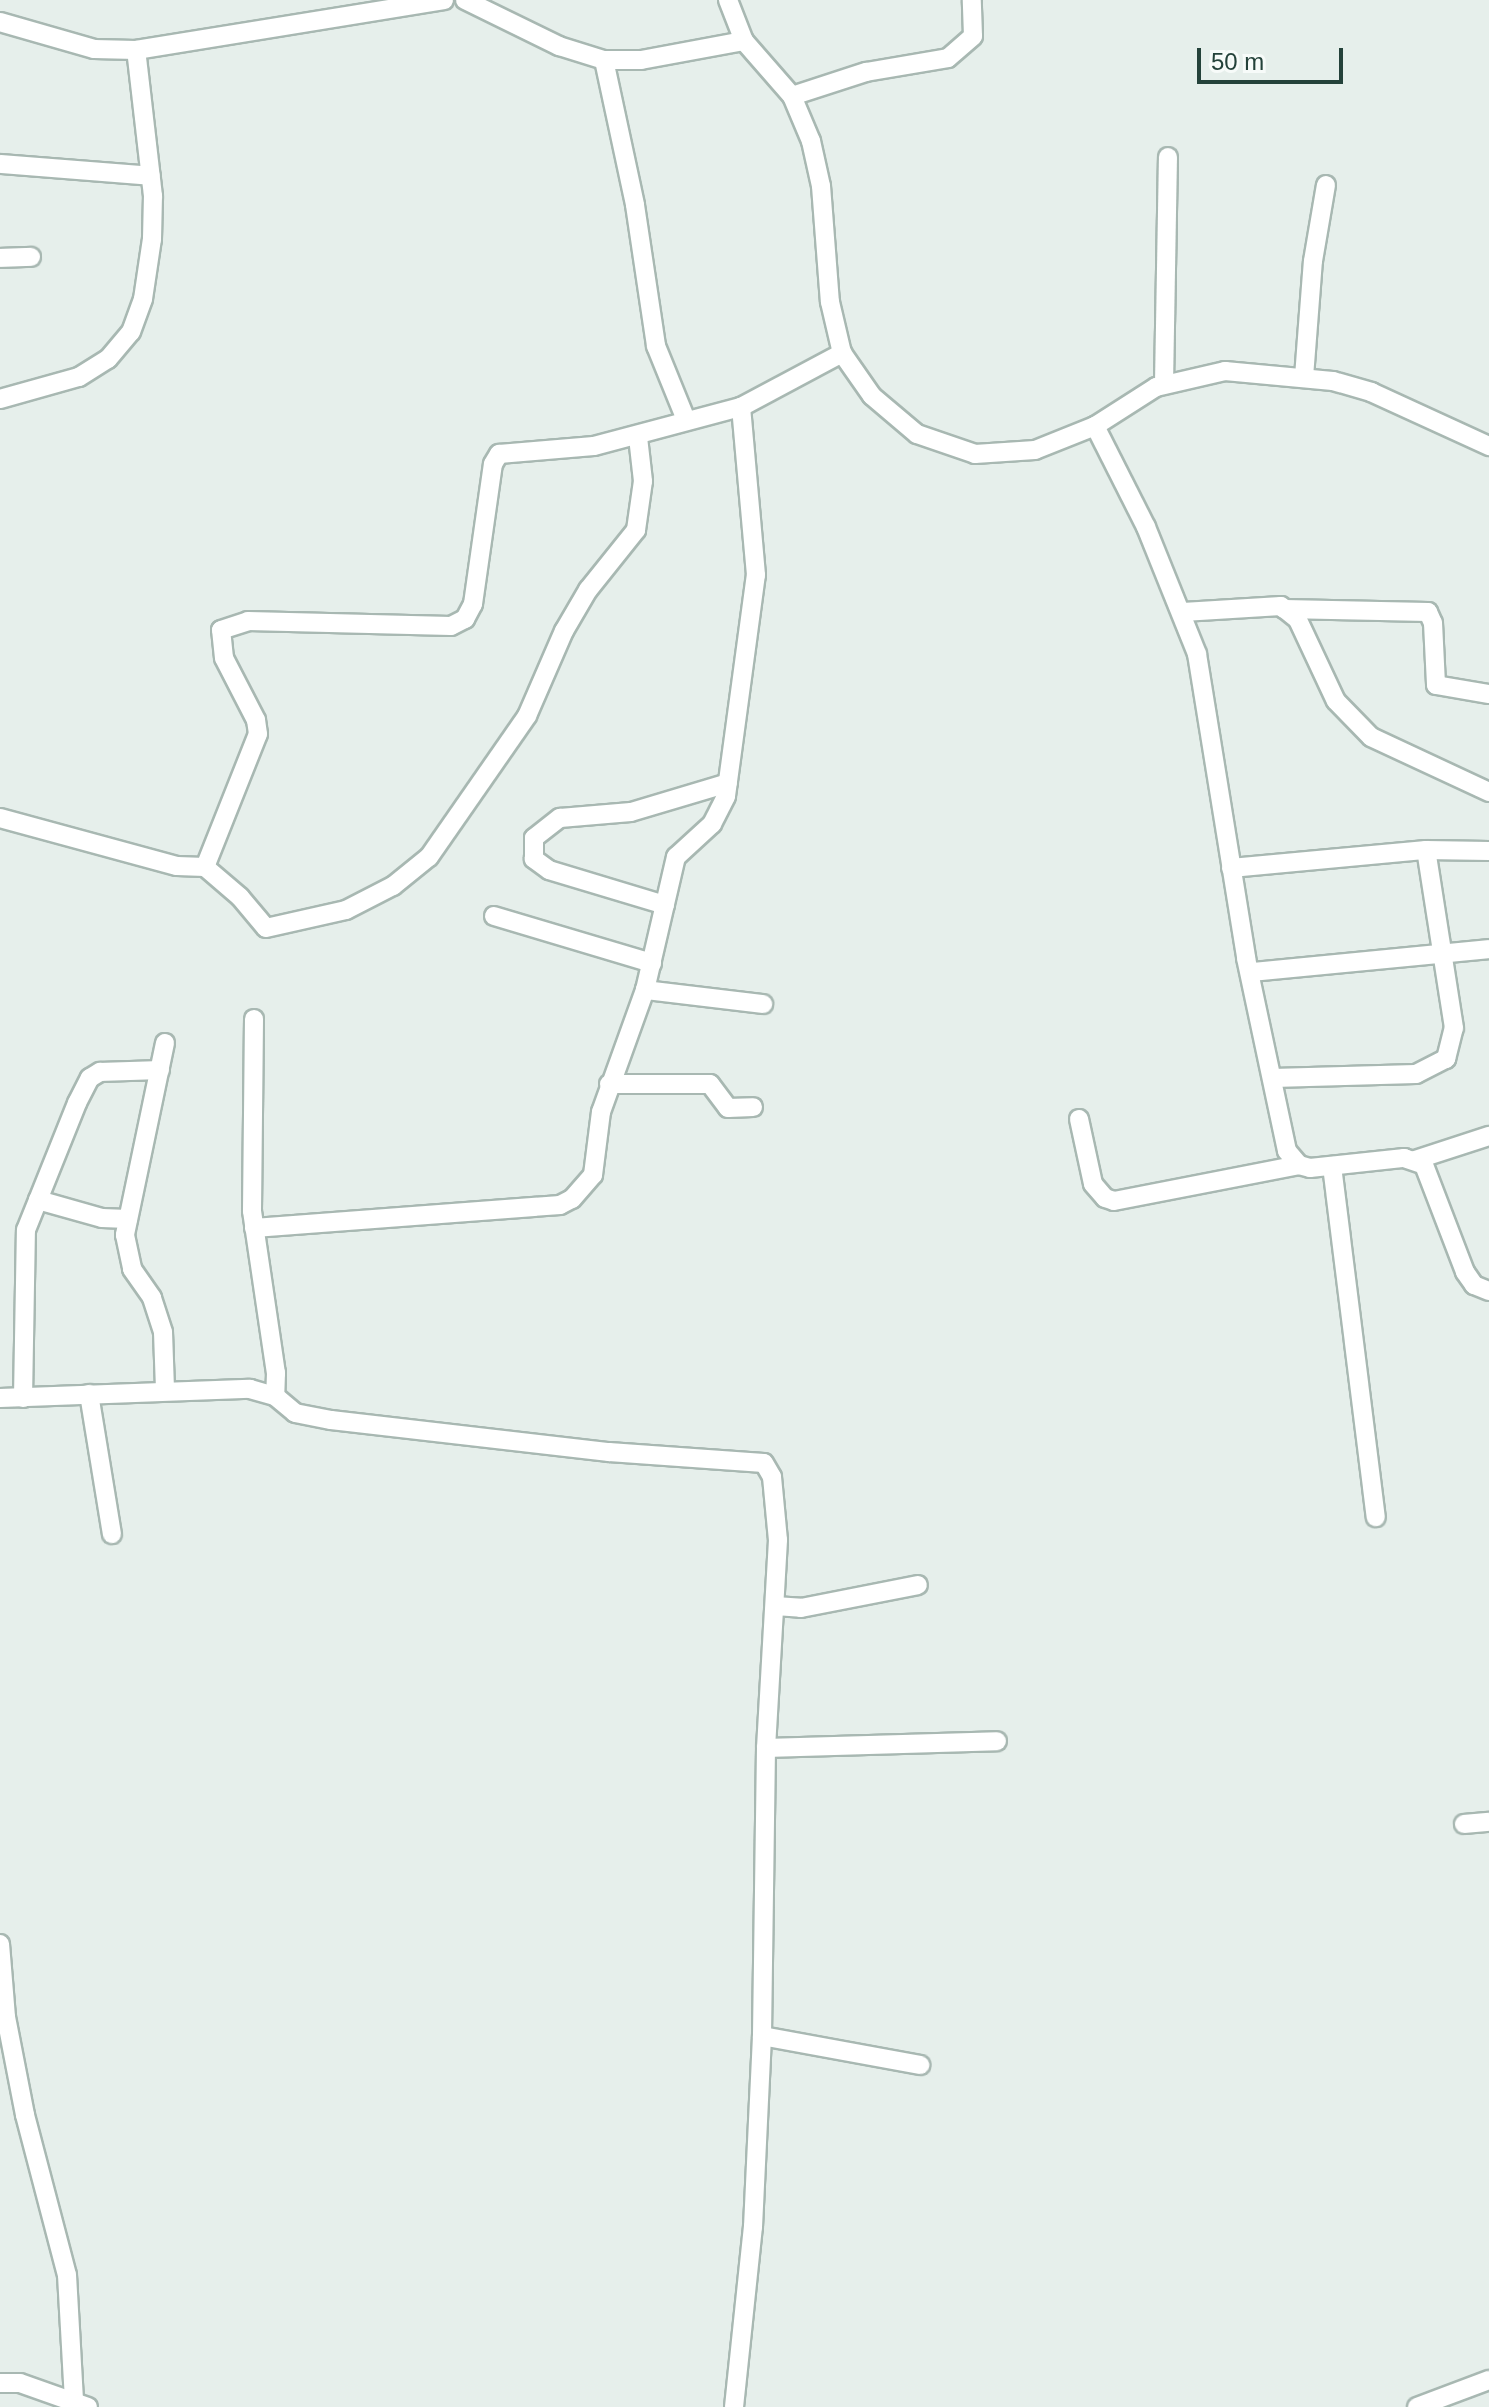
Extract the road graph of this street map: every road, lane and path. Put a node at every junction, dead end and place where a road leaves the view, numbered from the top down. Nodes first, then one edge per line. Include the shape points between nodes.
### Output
1 (324, 0) edge
2 (444, 0) edge
3 (465, 0) edge
4 (728, 0) edge
5 (972, 0) edge
6 (324, 19) junction
7 (0, 22) edge
8 (744, 41) junction
9 (136, 50) junction
10 (604, 60) junction
11 (792, 96) junction
12 (1168, 157) dead end
13 (0, 164) edge
14 (151, 176) junction
15 (1326, 185) dead end
16 (31, 257) dead end
17 (0, 258) edge
18 (842, 353) junction
19 (1304, 377) junction
20 (1164, 384) junction
21 (0, 399) edge
22 (741, 407) junction
23 (686, 420) junction
24 (1095, 426) junction
25 (638, 437) junction
26 (1489, 446) edge
27 (1284, 609) junction
28 (1183, 612) junction
29 (1489, 694) edge
30 (728, 783) junction
31 (1489, 792) edge
32 (0, 818) edge
33 (1426, 850) junction
34 (1489, 851) edge
35 (205, 867) junction
36 (1231, 868) junction
37 (665, 905) junction
38 (494, 916) dead end
39 (1489, 949) edge
40 (1442, 954) junction
41 (652, 963) junction
42 (1252, 972) junction
43 (645, 990) junction
44 (763, 1004) dead end
45 (254, 1019) dead end
46 (165, 1043) dead end
47 (160, 1070) junction
48 (1273, 1078) junction
49 (609, 1084) junction
50 (753, 1107) dead end
51 (1079, 1119) dead end
52 (1489, 1136) edge
53 (1415, 1160) junction
54 (1299, 1165) junction
55 (1332, 1166) junction
56 (38, 1200) junction
57 (128, 1219) junction
58 (254, 1228) junction
59 (1489, 1291) edge
60 (165, 1389) junction
61 (89, 1394) junction
62 (275, 1396) junction
63 (0, 1398) edge
64 (23, 1398) junction
65 (1376, 1517) dead end
66 (112, 1534) dead end
67 (918, 1585) dead end
68 (775, 1606) junction
69 (997, 1741) dead end
70 (766, 1748) junction
71 (1489, 1822) edge
72 (1464, 1824) dead end
73 (0, 1944) edge
74 (762, 2036) junction
75 (920, 2065) dead end
76 (1489, 2380) edge
77 (0, 2383) edge
78 (81, 2404) edge
79 (734, 2407) edge
80 (1417, 2407) edge

1 - 6 street
2 - 6 street
3 - 10 street via 559,46
4 - 8 street
5 - 11 street via 973,36 948,58 866,72
6 - 9 street
7 - 9 street via 94,49
8 - 10 street via 656,58
8 - 11 street
9 - 14 street
10 - 23 street via 635,205 656,346
11 - 18 street via 816,159 830,302
12 - 20 street
13 - 14 street
14 - 21 street via 152,239 143,299 131,332 108,359 79,377
15 - 19 street via 1313,261
16 - 17 street
18 - 22 street
18 - 24 street via 872,396 900,422 940,446 1006,454 1035,450
19 - 20 street via 1225,371
19 - 26 street via 1371,392
20 - 24 street
22 - 23 street
22 - 30 street via 756,575
23 - 25 street
24 - 28 street
25 - 35 street via 643,481 636,530 588,590 527,716 429,857 393,886 346,910 266,928
25 - 35 street via 499,454 493,464 473,604 465,619 451,626 248,621 221,630 224,658 258,734
27 - 28 street via 1267,604
27 - 29 street via 1428,612 1436,685
27 - 31 street via 1298,620 1336,701 1371,737
28 - 36 street via 1197,654
30 - 37 street via 722,811 676,857
30 - 37 street via 631,812 560,818 534,838 534,859 549,870
32 - 35 street via 177,866
33 - 34 street
33 - 36 street
33 - 40 street
36 - 42 street
37 - 41 street
38 - 41 street
39 - 40 street
40 - 42 street
40 - 48 street via 1454,1028 1446,1059 1416,1074
41 - 43 street
42 - 48 street
43 - 44 street
43 - 49 street
45 - 58 street
46 - 47 street
47 - 56 street via 114,1069 90,1078
47 - 57 street
48 - 54 street via 1281,1135
49 - 50 street via 710,1084 728,1108
49 - 58 street via 593,1175 560,1205
51 - 54 street via 1093,1184 1114,1201
52 - 53 street
53 - 55 street
53 - 59 street via 1433,1181 1465,1272 1474,1285
54 - 55 street
55 - 65 street
56 - 57 street via 102,1218
56 - 64 street via 23,1259
57 - 60 street via 132,1269 152,1298 163,1332
58 - 62 street
60 - 61 street
60 - 62 street via 250,1389
61 - 64 street
61 - 66 street
62 - 68 street via 295,1413 331,1420 609,1452 764,1463 775,1489
63 - 64 street
67 - 68 street via 801,1608
68 - 70 street
69 - 70 street
70 - 74 street
71 - 72 street
73 - 78 street via 6,2017 25,2115 67,2275
74 - 75 street
74 - 79 street via 753,2227
76 - 80 street
77 - 78 street via 20,2383

